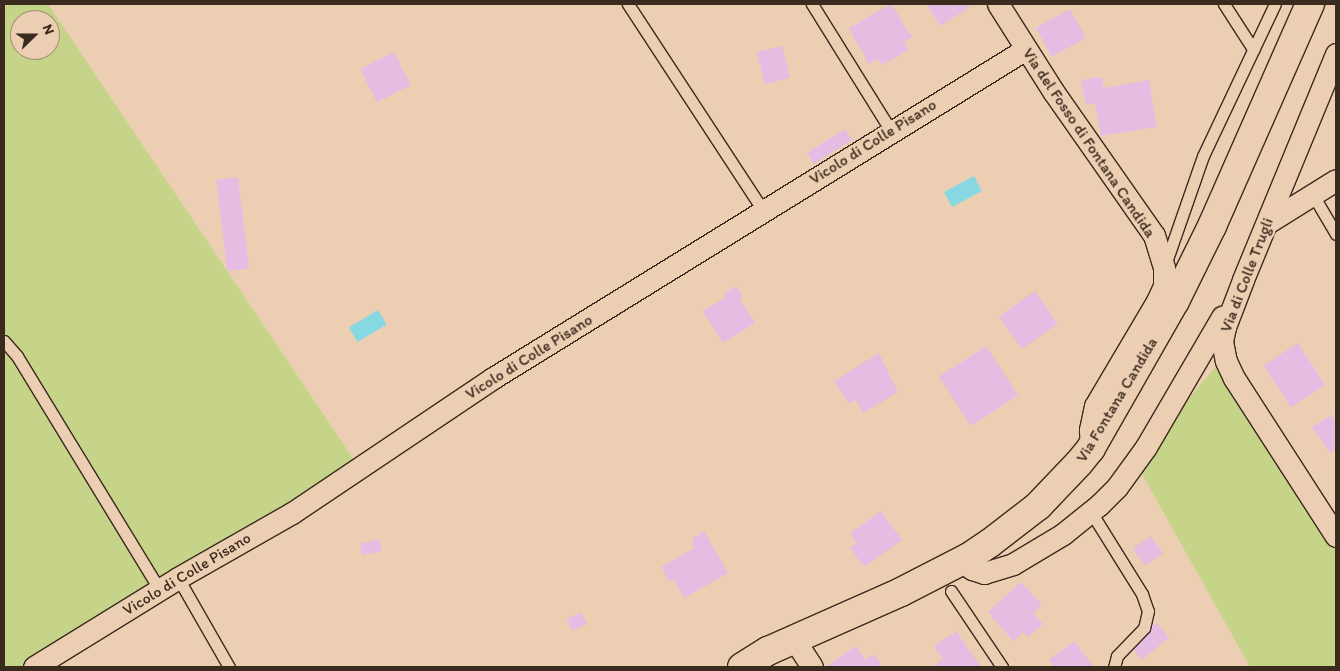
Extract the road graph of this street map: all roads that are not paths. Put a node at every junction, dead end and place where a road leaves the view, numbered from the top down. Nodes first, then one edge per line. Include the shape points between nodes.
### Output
1 (628, 4) edge
2 (812, 4) edge
3 (998, 4) edge
4 (1224, 4) edge
5 (1275, 4) edge
6 (1310, 4) edge
7 (1026, 49) junction
8 (1253, 50) junction
9 (1336, 54) edge
10 (891, 131) junction
11 (1336, 180) edge
12 (1313, 195) junction
13 (763, 210) junction
14 (1268, 223) junction
15 (1336, 234) edge
16 (1164, 267) junction
17 (1243, 280) junction
18 (4, 341) edge
19 (1091, 448) junction
20 (1091, 512) junction
21 (1336, 536) edge
22 (962, 561) junction
23 (178, 578) junction
24 (159, 590) junction
25 (952, 591) dead end
26 (794, 639) junction
27 (34, 667) edge
28 (229, 667) edge
29 (742, 667) edge
30 (812, 667) edge
31 (1002, 667) edge
32 (1114, 667) edge

1 - 13 lane
2 - 10 lane
3 - 7 street, Via del Fosso di Fontana Candida
4 - 8 lane
5 - 8 lane
6 - 19 main road, Via Fontana Candida via 1212,226 1175,301
7 - 10 street, Vicolo di Colle Pisano
7 - 16 street, Via del Fosso di Fontana Candida via 1143,220 1157,243
8 - 16 lane via 1203,156
9 - 14 street, Via di Colle Trugli
10 - 13 street, Vicolo di Colle Pisano
11 - 12 street
12 - 14 street
12 - 15 lane
13 - 23 street, Vicolo di Colle Pisano via 502,373 292,513
14 - 17 street, Via di Colle Trugli
16 - 19 street, Via del Fosso di Fontana Candida via 1164,286 1157,301 1098,398 1090,422
17 - 20 street via 1146,447 1117,487
17 - 21 street, Via di Colle Trugli via 1223,334 1226,361
18 - 24 lane via 17,356
19 - 22 main road, Via Fontana Candida via 1038,506
20 - 22 street via 1040,549 998,570 984,573
20 - 32 lane via 1142,594 1148,612 1144,628 1118,656
22 - 26 main road, Via Fontana Candida via 902,592
23 - 24 street, Vicolo di Colle Pisano
23 - 28 lane
24 - 27 street, Vicolo di Colle Pisano
25 - 31 lane
26 - 29 main road, Via Fontana Candida
26 - 30 street

